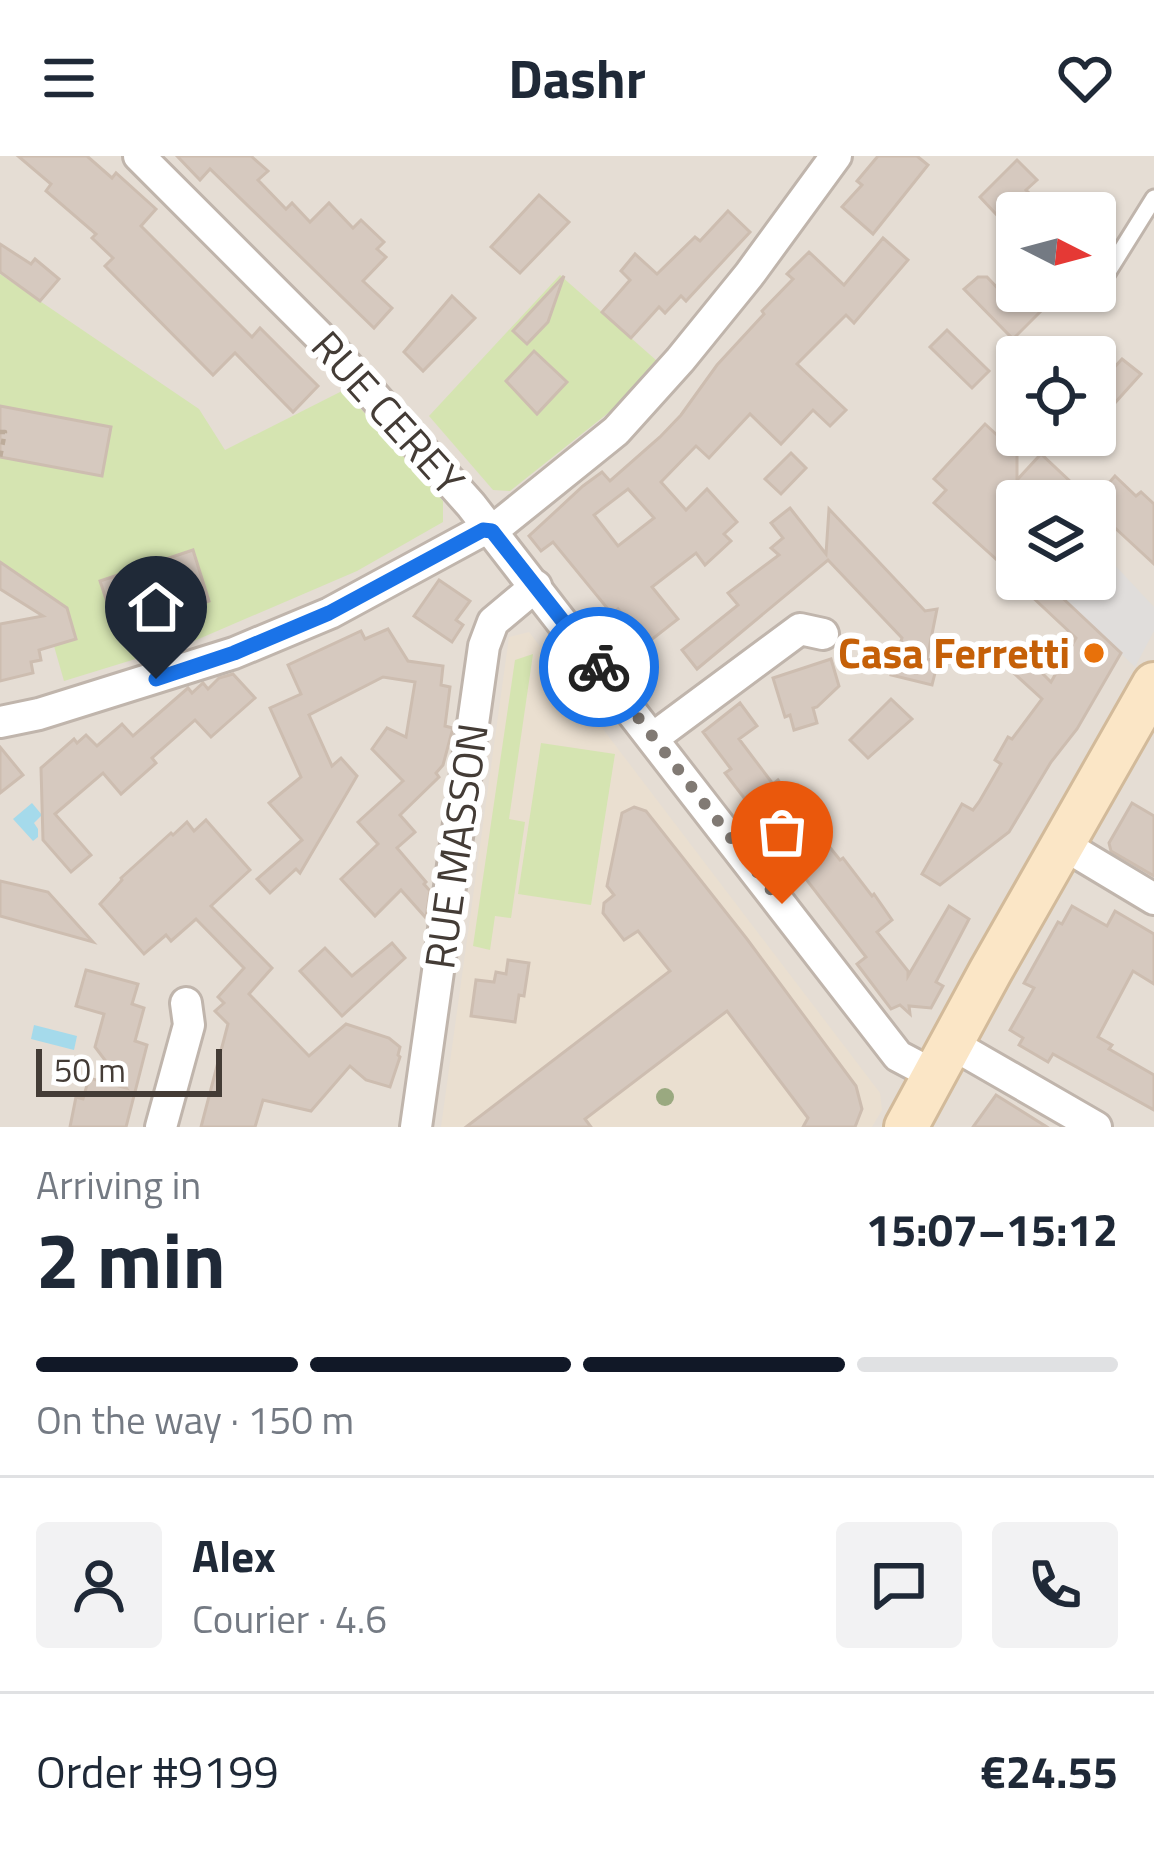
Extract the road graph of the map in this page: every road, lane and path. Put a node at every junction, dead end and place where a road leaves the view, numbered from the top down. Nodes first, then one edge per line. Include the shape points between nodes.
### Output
1 (139, 156) edge
2 (836, 156) edge
3 (1154, 198) edge
4 (1116, 259) edge
5 (0, 431) edge
6 (0, 458) edge
7 (492, 531) junction
8 (536, 586) junction
9 (823, 634) dead end
10 (1154, 685) edge
11 (0, 722) edge
12 (653, 738) junction
13 (1064, 845) junction
14 (1154, 899) edge
15 (186, 1003) dead end
16 (943, 1059) junction
17 (161, 1127) edge
18 (416, 1127) edge
19 (906, 1127) edge
20 (1096, 1127) edge

1 - 7 street, RUE CEREY via 331,348
2 - 7 street via 749,275 616,431
3 - 4 lane
5 - 6 path
7 - 8 street, RUE CEREY
7 - 11 street via 234,653
8 - 12 street, RUE CEREY
8 - 18 street, RUE MASSON via 493,622 484,646
9 - 12 street via 800,629
10 - 13 main road
12 - 16 street, RUE CEREY via 898,1055
13 - 14 street
13 - 16 main road
15 - 17 street via 189,1025
16 - 19 main road
16 - 20 street, RUE CEREY

